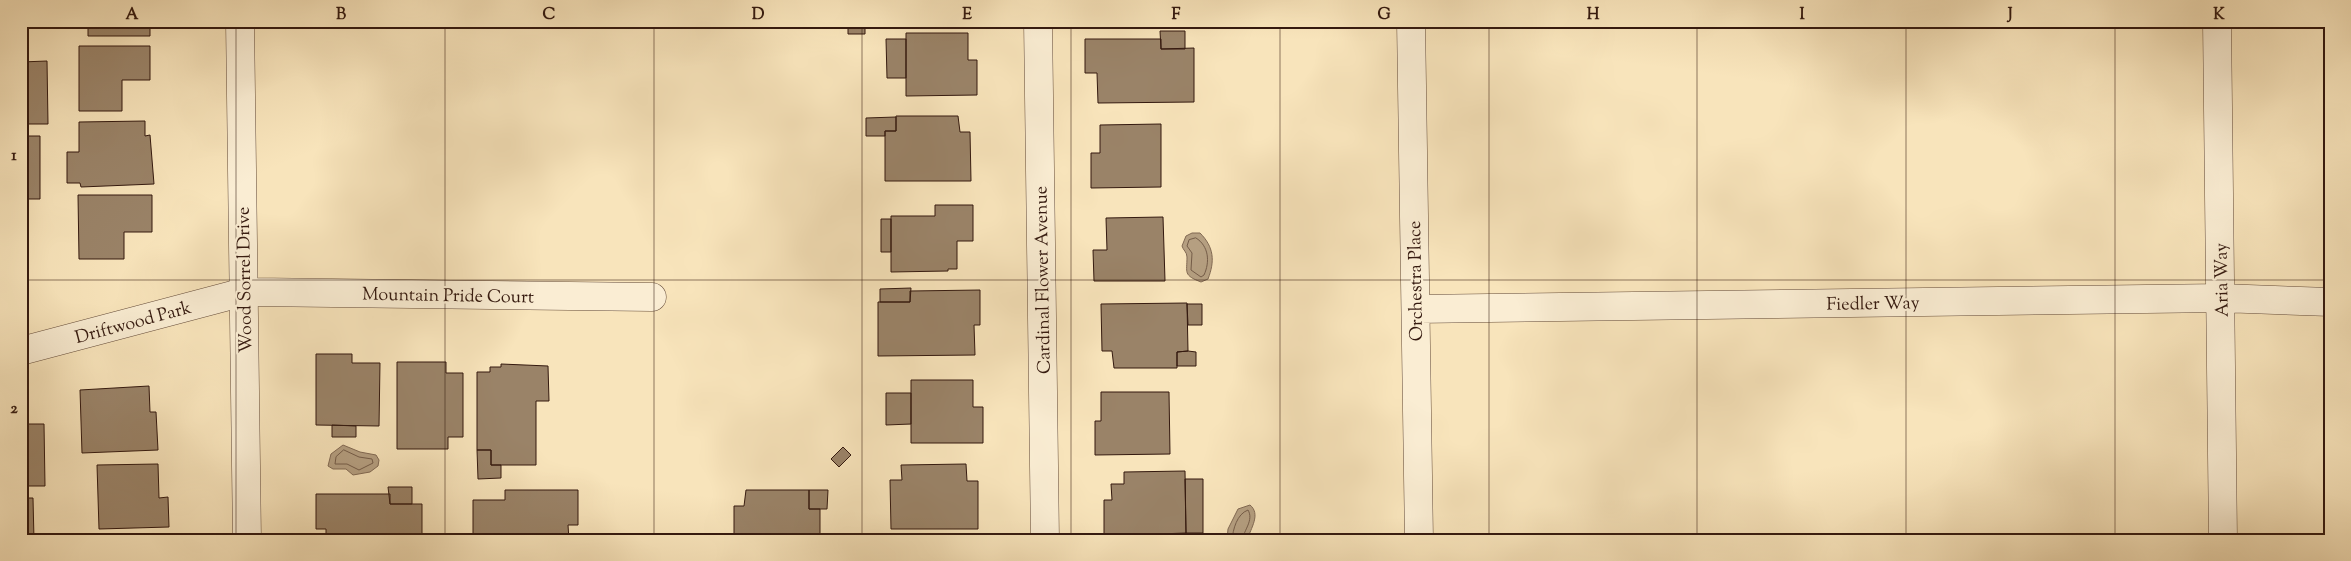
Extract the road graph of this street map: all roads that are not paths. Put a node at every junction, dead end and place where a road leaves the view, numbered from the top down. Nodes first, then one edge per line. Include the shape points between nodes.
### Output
1 (240, 21) edge
2 (1038, 21) edge
3 (1411, 21) edge
4 (2218, 21) edge
5 (244, 292) junction
6 (652, 297) dead end
7 (2221, 298) junction
8 (2330, 302) edge
9 (1416, 309) junction
10 (21, 352) edge
11 (247, 540) edge
12 (1045, 540) edge
13 (1419, 540) edge
14 (2223, 540) edge

1 - 5 street, Wood Sorrel Drive
2 - 12 street, Cardinal Flower Avenue
3 - 9 street, Orchestra Place
4 - 7 street, Aria Way
5 - 6 street, Mountain Pride Court
5 - 10 street, Driftwood Park
5 - 11 street, Wood Sorrel Drive
7 - 8 street, Fiedler Way
7 - 9 street, Fiedler Way
7 - 14 street, Aria Way
9 - 13 street, Orchestra Place

